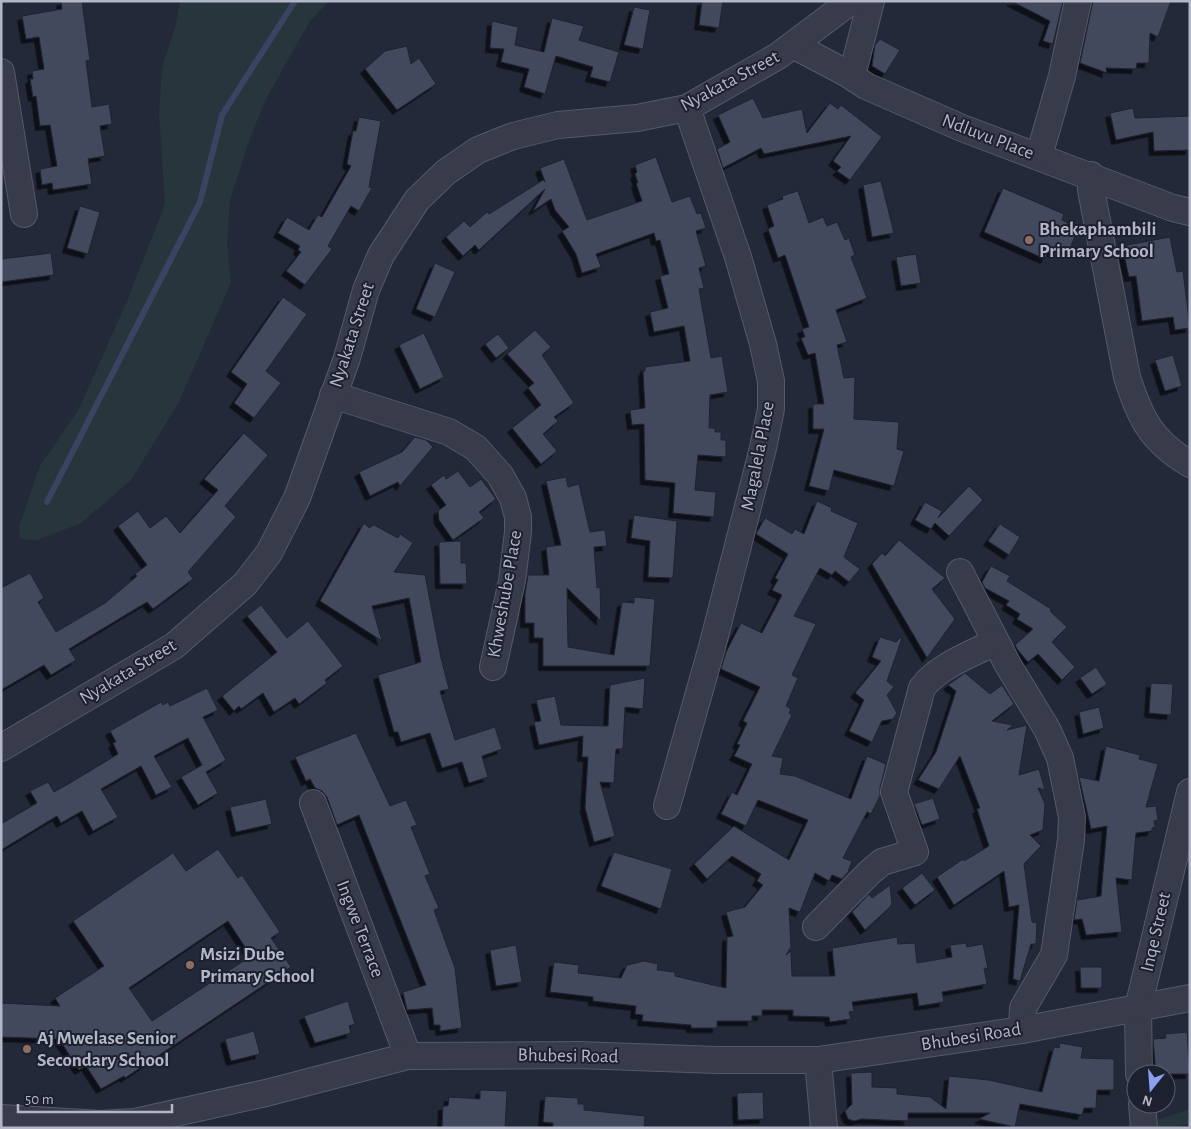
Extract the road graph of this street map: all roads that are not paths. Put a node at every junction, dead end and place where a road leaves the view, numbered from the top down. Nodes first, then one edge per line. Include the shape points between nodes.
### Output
1 (851, 1) edge
2 (871, 1) edge
3 (1078, 1) edge
4 (820, 10) edge
5 (794, 46) junction
6 (1, 72) edge
7 (848, 74) junction
8 (687, 108) junction
9 (1039, 156) junction
10 (1091, 175) junction
11 (1190, 212) edge
12 (24, 214) dead end
13 (332, 395) junction
14 (1190, 464) edge
15 (960, 572) dead end
16 (995, 642) junction
17 (493, 668) dead end
18 (1, 748) edge
19 (1190, 792) edge
20 (313, 803) dead end
21 (668, 806) dead end
22 (816, 927) dead end
23 (1190, 998) edge
24 (1138, 1008) junction
25 (1022, 1030) junction
26 (408, 1056) junction
27 (818, 1060) junction
28 (1139, 1064) edge
29 (1143, 1114) edge
30 (1, 1118) edge
31 (824, 1128) edge
32 (1144, 1128) edge

1 - 4 street, Nyakata Street
2 - 7 street via 855,64
3 - 9 street via 1062,76
4 - 5 street, Nyakata Street
5 - 7 street, Ndluvu Place
5 - 8 street, Nyakata Street
6 - 12 street
7 - 9 street, Ndluvu Place via 866,86 962,128
8 - 13 street, Nyakata Street via 637,118 558,125 513,136 478,150 446,172 417,200 381,255 366,290 347,358
8 - 21 street, Magalela Place via 764,344 771,409 712,647
9 - 10 street, Ndluvu Place
10 - 11 street, Ndluvu Place
10 - 14 street via 1091,190 1135,404 1144,424 1160,443
13 - 17 street, Khweshube Place via 449,432 476,448 500,475 513,498 518,532 512,581
13 - 18 street, Nyakata Street via 297,498 269,553 245,584 174,646
15 - 16 street
16 - 22 street via 952,664 922,688 894,792 915,852 882,862
16 - 25 street via 1047,729 1060,758 1072,817 1054,955 1023,1008
19 - 24 street, Inqe Street
20 - 26 street, Ingwe Terrace
23 - 24 street, Bhubesi Road
24 - 25 street, Bhubesi Road
24 - 28 street, Inqe Street
25 - 27 street, Bhubesi Road
26 - 27 street, Bhubesi Road via 578,1055
26 - 30 street, Bhubesi Road via 266,1093 134,1122 100,1124
27 - 31 street
29 - 32 street

